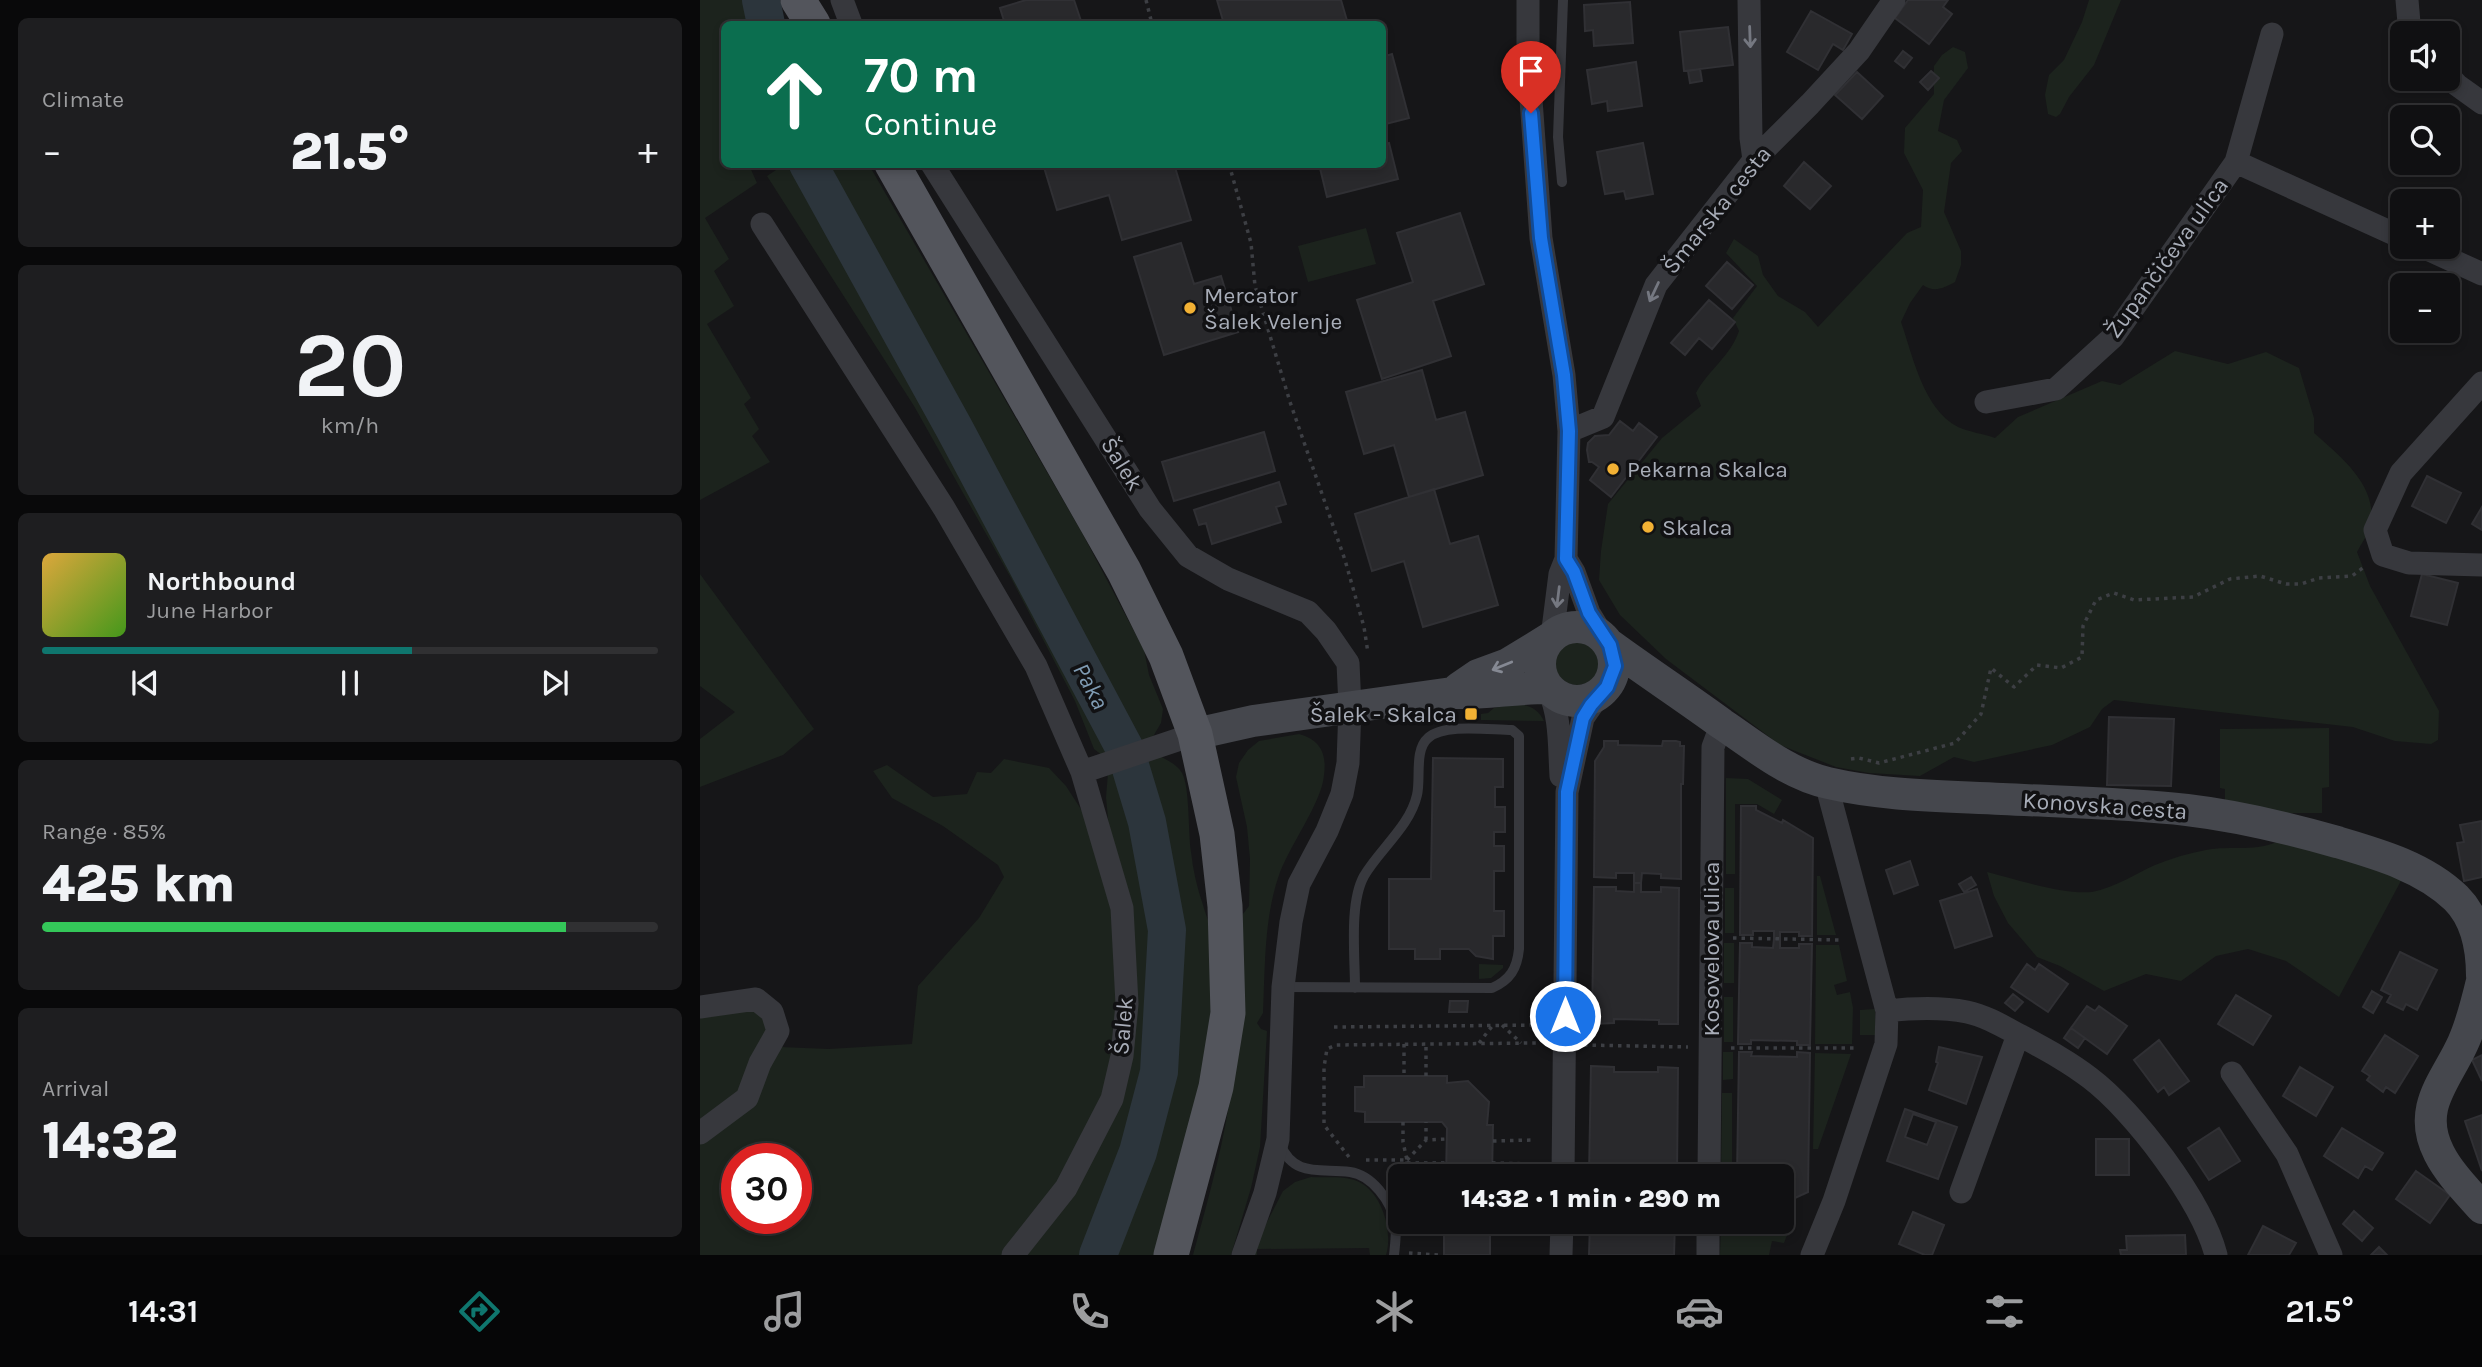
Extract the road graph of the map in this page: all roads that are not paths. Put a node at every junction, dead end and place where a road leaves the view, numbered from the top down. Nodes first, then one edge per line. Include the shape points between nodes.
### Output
1 (798, 0) edge
2 (842, 0) edge
3 (1528, 0) edge
4 (1563, 0) edge
5 (1749, 0) edge
6 (1894, 0) edge
7 (2407, 0) edge
8 (811, 21) edge
9 (850, 21) edge
10 (2409, 21) edge
11 (2272, 34) dead end
12 (2460, 87) edge
13 (2482, 103) edge
14 (1558, 137) junction
15 (1533, 141) junction
16 (1754, 160) junction
17 (2236, 162) junction
18 (894, 168) edge
19 (935, 168) edge
20 (1562, 182) dead end
21 (762, 224) dead end
22 (2390, 232) edge
23 (2449, 259) edge
24 (2482, 274) edge
25 (2482, 383) edge
26 (1986, 402) dead end
27 (1569, 431) junction
28 (1566, 559) junction
29 (2482, 565) edge
30 (1552, 637) junction
31 (1606, 640) junction
32 (1548, 688) junction
33 (1452, 693) junction
34 (1599, 695) junction
35 (1679, 695) junction
36 (1350, 707) junction
37 (1721, 723) junction
38 (1195, 734) junction
39 (1835, 771) junction
40 (1082, 772) junction
41 (1567, 792) junction
42 (2477, 919) edge
43 (1283, 987) junction
44 (1354, 988) junction
45 (2481, 993) edge
46 (700, 1007) edge
47 (1887, 1011) junction
48 (2018, 1035) junction
49 (2232, 1073) dead end
50 (700, 1133) edge
51 (1278, 1139) junction
52 (1563, 1164) edge
53 (1709, 1164) edge
54 (1961, 1192) dead end
55 (2482, 1208) edge
56 (1562, 1234) edge
57 (1708, 1234) edge
58 (1394, 1253) edge
59 (1013, 1255) edge
60 (1171, 1255) edge
61 (1243, 1255) edge
62 (1561, 1255) edge
63 (1708, 1255) edge
64 (1812, 1255) edge
65 (2216, 1255) edge
66 (2331, 1255) edge

1 - 8 main road
2 - 9 street
3 - 15 street
4 - 14 lane
5 -> 16 street
6 - 16 street, Šmarska cesta via 1859,51
7 - 10 street
11 - 17 street, Župančičeva ulica
12 - 13 street
14 - 15 lane
14 - 20 lane
15 - 27 street via 1541,238
16 -> 27 street, Šmarska cesta via 1656,285 1603,417
17 - 22 street, Župančičeva ulica
17 - 26 street, Župančičeva ulica via 2113,337 2056,389
18 - 38 main road via 1124,571 1167,656
19 - 36 street, Šalek via 1150,509 1188,556 1228,579 1308,612 1348,663
21 - 40 street, Šalek via 944,508 1036,666
23 - 24 street
25 - 29 street via 2401,473 2375,530 2384,555 2409,564
27 - 28 street
28 -> 30 street
28 - 31 street
30 - 31 street via 1561,630 1583,627
30 - 32 street via 1540,667
30 -> 33 street
31 - 34 street via 1615,666
31 - 35 street, Konovska cesta
32 - 33 street
32 - 34 street via 1578,702
32 - 41 street via 1556,707 1561,775
33 - 36 street
34 - 35 street via 1620,690
34 - 41 street via 1583,718
35 - 37 street, Konovska cesta
36 - 38 street
36 - 43 street, Šalek via 1342,794 1299,884
37 - 39 street, Konovska cesta via 1777,761
37 - 53 street, Kosovelova ulica via 1713,747
38 - 40 street
38 - 60 main road via 1217,834 1226,918 1228,1013 1216,1087
39 - 42 street, Konovska cesta via 1868,790 2188,810 2281,826 2410,867 2437,883
39 - 47 street
40 - 59 street, Šalek via 1122,908 1127,1004 1122,1056 1112,1099 1066,1188
41 - 52 street
42 - 45 street, Konovska cesta
43 - 44 lane
43 - 51 street, Šalek
44 - 44 lane via 1492,988 1512,975 1519,949 1519,736 1512,730 1441,730 1426,739 1417,796 1404,822 1363,877 1356,906
45 - 55 street, Konovska cesta via 2430,1112 2431,1133 2439,1153
46 - 50 street via 756,999 772,1012 778,1031 747,1098
47 - 48 street via 1969,1012
47 - 64 street via 1886,1044
48 - 54 street
48 - 65 street via 2091,1078 2114,1099 2200,1213
49 - 66 street via 2287,1154
51 - 58 lane via 1296,1166 1353,1172 1370,1180 1387,1200 1395,1223
51 - 61 street, Šalek
56 - 62 street
57 - 63 street

